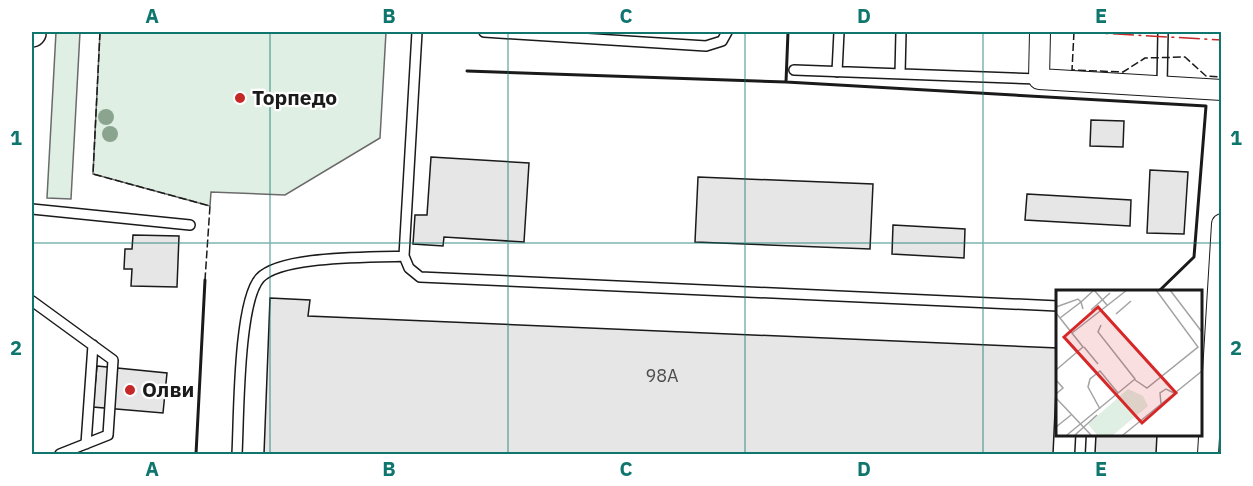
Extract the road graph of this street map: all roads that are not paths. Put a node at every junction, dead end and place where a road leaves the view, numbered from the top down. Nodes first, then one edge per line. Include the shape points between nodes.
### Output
1 (417, 32) edge
2 (484, 32) edge
3 (727, 32) edge
4 (839, 32) edge
5 (901, 32) edge
6 (1040, 32) edge
7 (1163, 32) edge
8 (794, 70) dead end
9 (837, 72) junction
10 (900, 74) junction
11 (1039, 79) junction
12 (1162, 86) junction
13 (1221, 90) edge
14 (32, 209) edge
15 (1221, 224) edge
16 (190, 225) dead end
17 (404, 256) junction
18 (32, 301) edge
19 (1056, 306) edge
20 (93, 345) junction
21 (1081, 435) edge
22 (86, 444) junction
23 (60, 454) edge
24 (237, 454) edge
25 (1080, 454) edge
26 (1208, 454) edge

1 - 17 lane
2 - 3 lane via 706,46 722,40
4 - 9 lane
5 - 10 lane
6 - 11 street
7 - 12 lane
8 - 9 lane
9 - 10 lane
10 - 11 lane
11 - 12 street
12 - 13 street
14 - 16 lane
15 - 26 street
17 - 19 lane via 420,277
17 - 24 lane via 302,262 261,277 250,295 242,351
18 - 20 lane
20 - 22 lane
20 - 22 lane via 113,360 113,368 108,435
21 - 25 lane
22 - 23 lane

